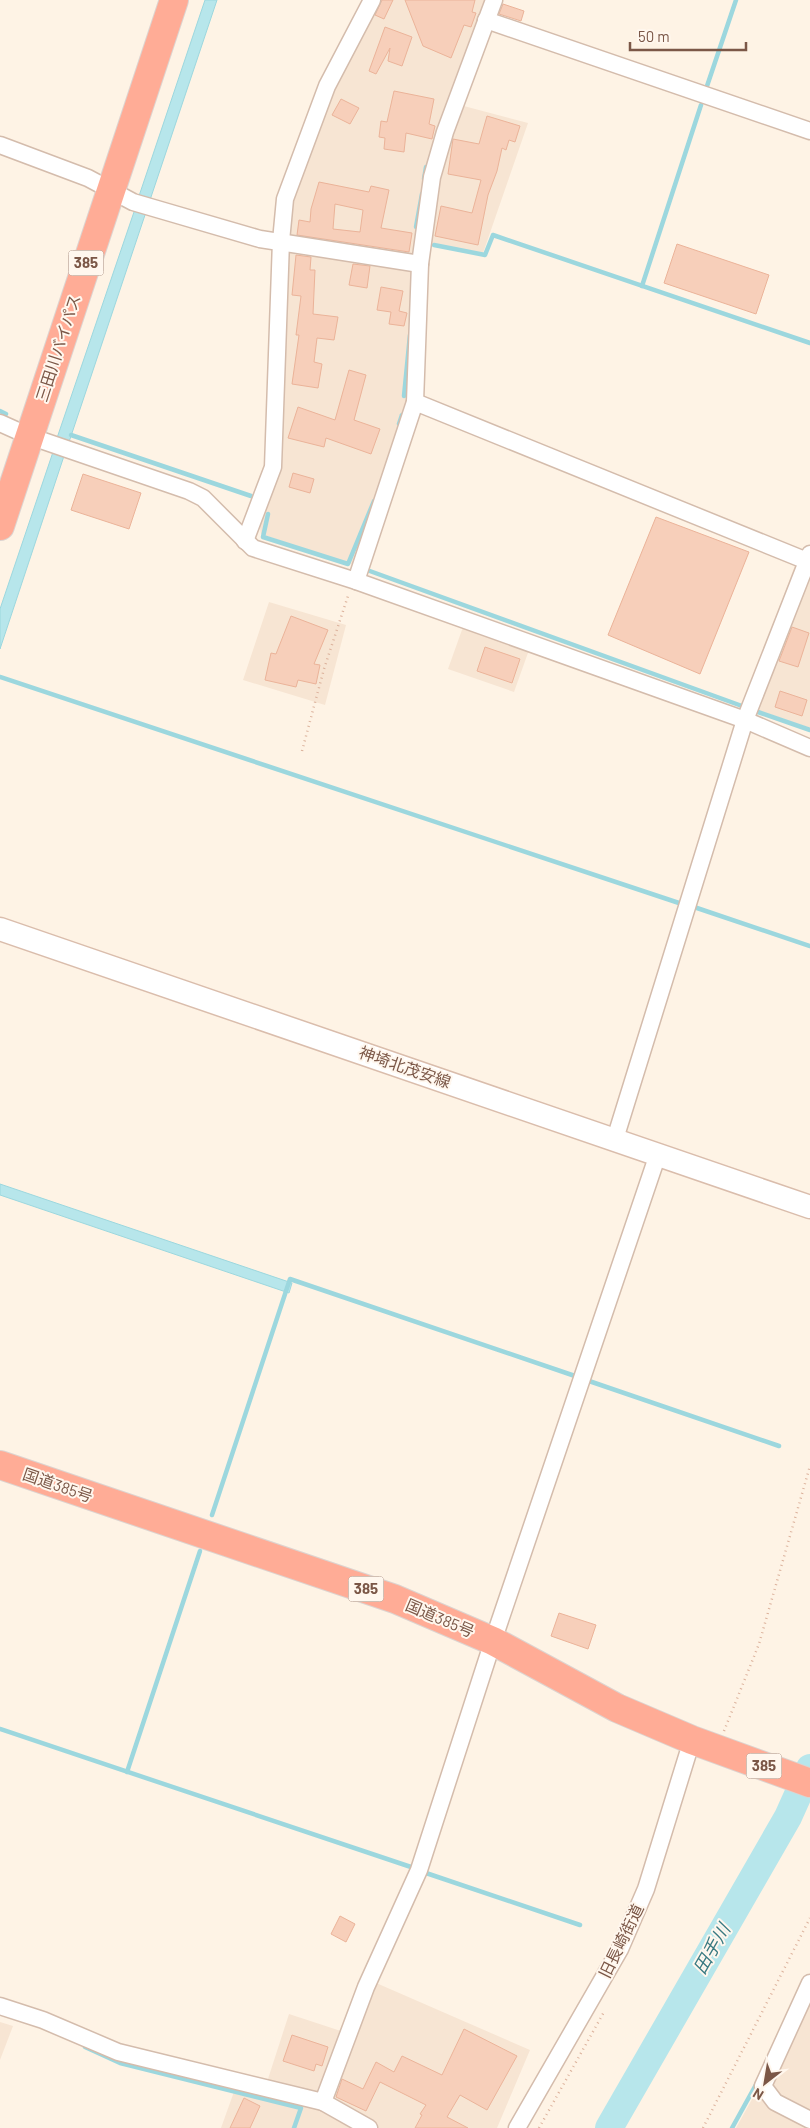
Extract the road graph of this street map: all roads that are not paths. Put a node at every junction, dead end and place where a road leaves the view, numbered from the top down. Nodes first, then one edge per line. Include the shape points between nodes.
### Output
1 (174, 0) edge
2 (372, 0) edge
3 (494, 0) edge
4 (486, 20) junction
5 (810, 131) edge
6 (0, 145) edge
7 (110, 190) junction
8 (281, 241) junction
9 (420, 264) junction
10 (415, 402) junction
11 (0, 423) edge
12 (28, 436) junction
13 (0, 526) edge
14 (245, 541) junction
15 (809, 558) edge
16 (356, 581) junction
17 (745, 720) junction
18 (810, 748) edge
19 (0, 929) edge
20 (615, 1139) junction
21 (658, 1154) junction
22 (810, 1207) edge
23 (0, 1466) edge
24 (493, 1641) junction
25 (692, 1740) junction
26 (810, 1783) edge
27 (810, 1983) edge
28 (0, 2006) edge
29 (323, 2102) junction
30 (810, 2120) edge
31 (369, 2128) edge
32 (517, 2128) edge

1 - 7 highway, 三田川バイパス / 385
2 - 8 street via 327,86 285,199
3 - 4 street
4 - 5 street
4 - 9 street via 432,177
6 - 7 street via 88,178
7 - 8 street via 133,202
7 - 12 highway, 三田川バイパス / 385
8 - 9 street
8 - 14 street via 273,467
9 - 10 street
10 - 15 street
10 - 16 street
11 - 12 street
12 - 13 highway, 三田川バイパス / 385
12 - 14 street via 203,498
14 - 16 street via 253,548
15 - 17 street
16 - 17 street
17 - 18 street
17 - 20 street
19 - 20 main road, 神埼北茂安線
20 - 21 main road, 神埼北茂安線
21 - 22 main road, 神埼北茂安線
21 - 24 street
23 - 24 highway, 国道385号 / 385 via 395,1599
24 - 25 highway, 国道385号 / 385 via 617,1708
24 - 29 street via 419,1870 366,1987
25 - 26 highway, 国道385号 / 385
25 - 32 street, 旧長崎街道 via 646,1889 620,1949
27 - 30 street via 763,2086 775,2102
28 - 29 street via 43,2020 118,2052
29 - 31 street

